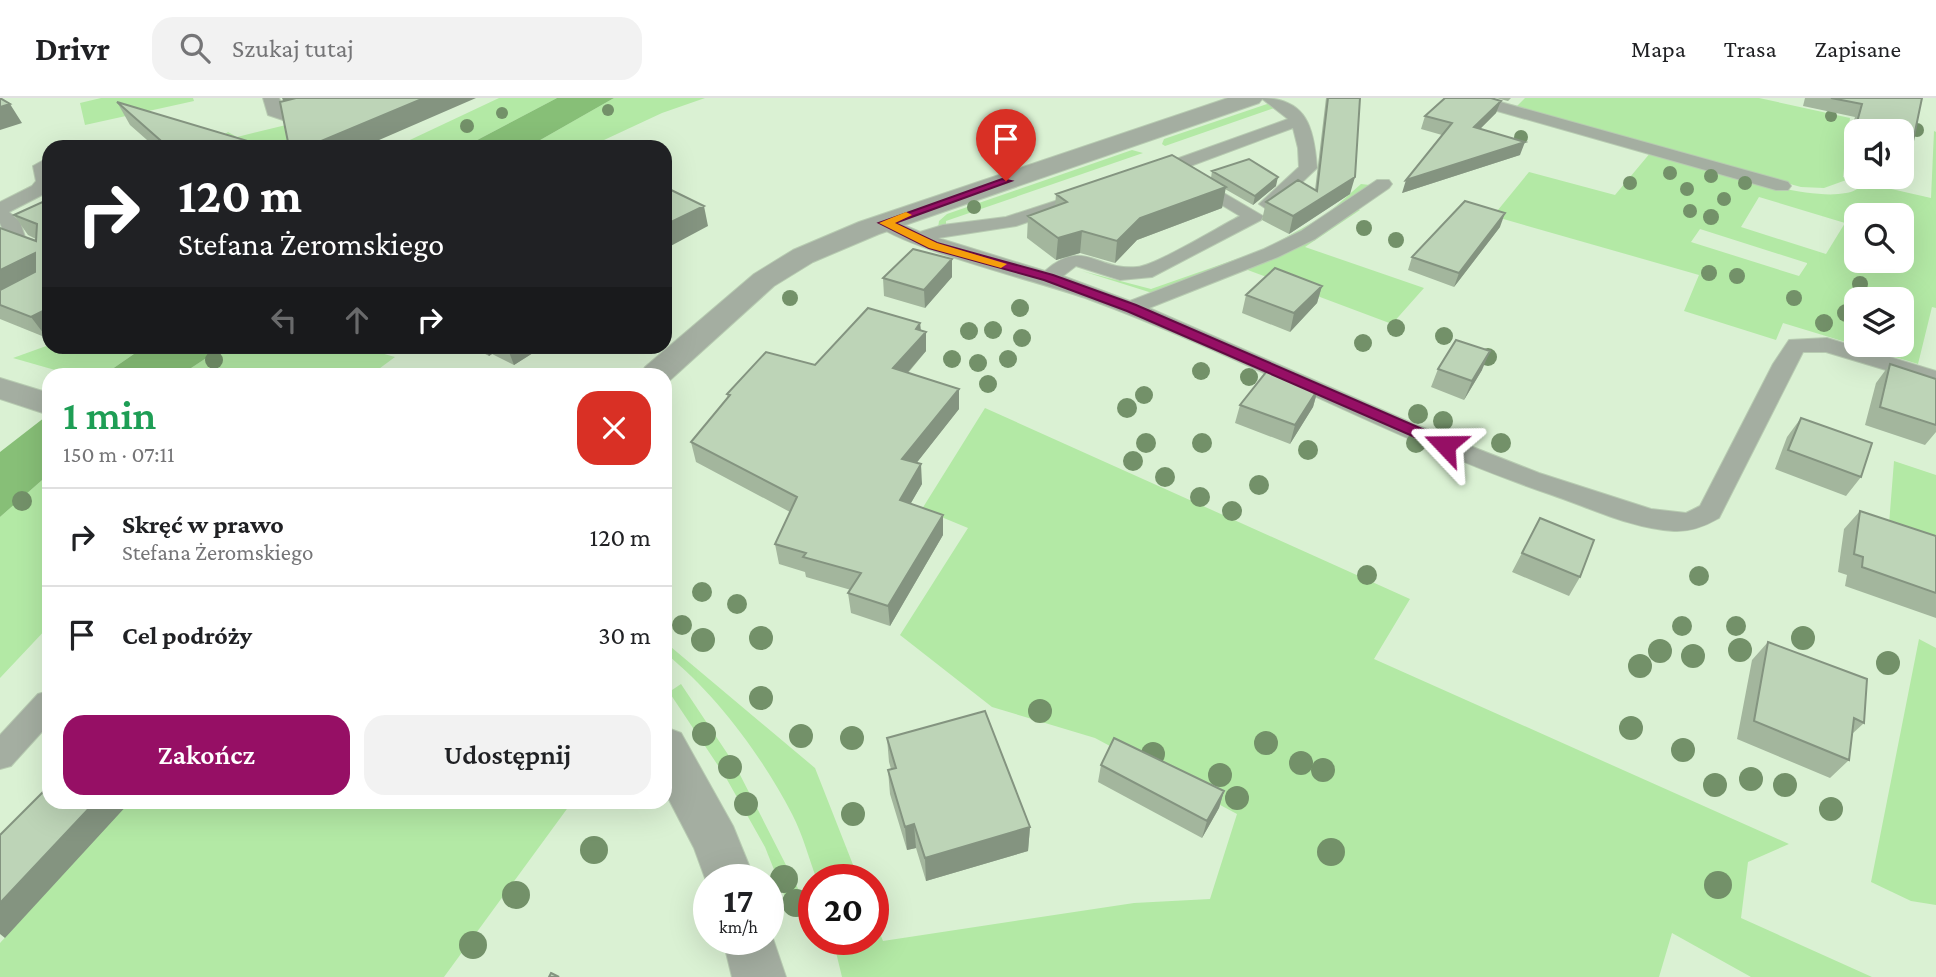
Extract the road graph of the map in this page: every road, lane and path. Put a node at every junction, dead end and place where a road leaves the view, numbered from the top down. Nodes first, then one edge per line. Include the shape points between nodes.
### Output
1 (271, 98) edge
2 (358, 98) edge
3 (1251, 98) edge
4 (1269, 98) edge
5 (1468, 98) edge
6 (1298, 118) junction
7 (1383, 184) dead end
8 (42, 185) edge
9 (1782, 186) dead end
10 (1109, 188) edge
11 (0, 211) edge
12 (1254, 216) junction
13 (885, 223) junction
14 (916, 239) junction
15 (42, 250) edge
16 (1049, 278) junction
17 (1132, 308) junction
18 (664, 368) edge
19 (1936, 378) edge
20 (0, 388) edge
21 (42, 402) edge
22 (42, 711) edge
23 (0, 756) edge
24 (672, 760) edge
25 (724, 864) edge
26 (753, 955) edge
27 (759, 977) edge

1 - 2 lane via 274,112 283,115
3 - 13 street
4 - 6 lane
5 - 9 lane
6 - 12 lane via 1309,162 1307,172
6 - 12 lane via 1165,169
7 - 17 lane via 1308,235
8 - 11 lane
10 - 14 lane via 1009,222
11 - 15 lane via 11,222 16,240
12 - 16 lane via 1145,273 1120,274 1076,260 1066,262
13 - 14 lane
13 - 18 street via 834,241 776,271
14 - 16 lane
16 - 17 lane
17 - 19 lane via 1510,472 1648,517 1684,522 1710,512 1797,345 1827,345
20 - 21 street
22 - 23 lane
24 - 25 street
26 - 27 street

